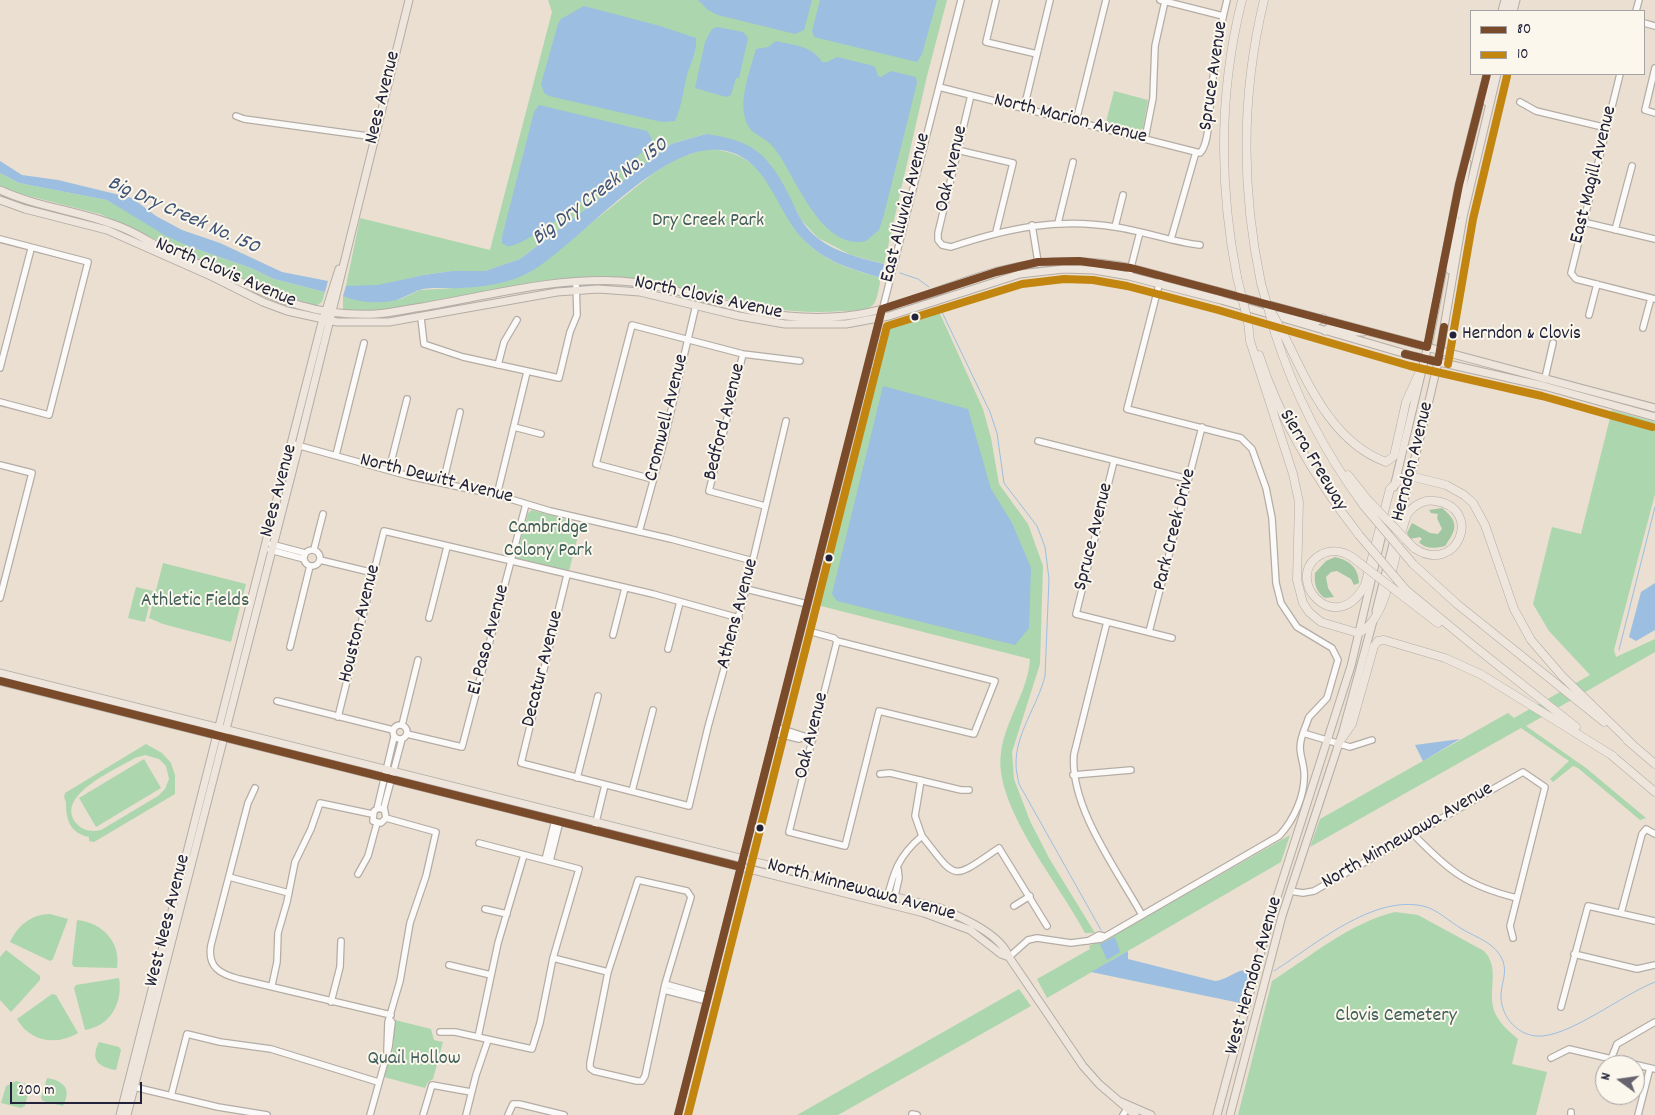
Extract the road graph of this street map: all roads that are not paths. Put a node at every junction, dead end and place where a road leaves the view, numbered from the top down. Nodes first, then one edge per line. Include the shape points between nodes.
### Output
1 (409, 0) edge
2 (961, 0) edge
3 (996, 0) edge
4 (1050, 0) edge
5 (1106, 0) edge
6 (1227, 0) edge
7 (1242, 0) edge
8 (1264, 0) edge
9 (1162, 1) edge
10 (1223, 16) junction
11 (1037, 54) junction
12 (1655, 68) edge
13 (1487, 75) edge
14 (1492, 75) edge
15 (1497, 75) edge
16 (1620, 75) edge
17 (939, 87) junction
18 (971, 95) junction
19 (1520, 102) dead end
20 (1024, 108) junction
21 (1655, 113) edge
22 (1487, 115) junction
23 (236, 116) dead end
24 (1076, 121) junction
25 (1607, 128) junction
26 (375, 137) junction
27 (1146, 139) junction
28 (957, 150) junction
29 (1199, 152) junction
30 (1467, 152) junction
31 (1073, 162) dead end
32 (1632, 166) dead end
33 (0, 190) edge
34 (1123, 194) dead end
35 (0, 200) edge
36 (1453, 214) junction
37 (1463, 217) junction
38 (1583, 222) junction
39 (1058, 223) junction
40 (1032, 225) junction
41 (1115, 227) junction
42 (1615, 230) junction
43 (996, 232) junction
44 (1140, 232) junction
45 (1171, 239) junction
46 (1655, 239) edge
47 (0, 240) edge
48 (1200, 245) dead end
49 (30, 249) junction
50 (1038, 262) junction
51 (1131, 268) junction
52 (1129, 276) junction
53 (1161, 276) junction
54 (994, 281) junction
55 (576, 282) junction
56 (1159, 284) junction
57 (1597, 284) junction
58 (1451, 286) junction
59 (576, 290) junction
60 (1653, 298) edge
61 (696, 305) junction
62 (882, 309) junction
63 (757, 312) junction
64 (1267, 314) junction
65 (1590, 314) dead end
66 (327, 316) junction
67 (421, 318) junction
68 (880, 318) junction
69 (1322, 318) junction
70 (517, 320) dead end
71 (1248, 322) junction
72 (1643, 328) dead end
73 (1325, 331) junction
74 (1373, 332) junction
75 (1279, 333) junction
76 (688, 338) junction
77 (364, 342) dead end
78 (1553, 343) dead end
79 (1427, 347) junction
80 (1440, 351) junction
81 (743, 354) junction
82 (1424, 359) junction
83 (800, 361) dead end
84 (1438, 362) junction
85 (498, 365) junction
86 (0, 368) edge
87 (1421, 369) junction
88 (527, 372) junction
89 (1492, 375) junction
90 (1545, 378) junction
91 (407, 399) dead end
92 (0, 402) edge
93 (1655, 408) edge
94 (460, 412) dead end
95 (1655, 416) edge
96 (786, 421) dead end
97 (514, 427) junction
98 (1202, 427) junction
99 (541, 434) dead end
100 (1038, 441) dead end
101 (296, 445) junction
102 (336, 455) junction
103 (1114, 461) junction
104 (0, 465) edge
105 (389, 470) junction
106 (1410, 476) junction
107 (1188, 479) junction
108 (652, 480) junction
109 (443, 483) junction
110 (1395, 483) junction
111 (497, 495) junction
112 (1365, 502) junction
113 (526, 504) junction
114 (765, 506) junction
115 (323, 514) dead end
116 (639, 532) junction
117 (269, 547) junction
118 (447, 547) junction
119 (314, 550) junction
120 (305, 556) junction
121 (320, 560) junction
122 (511, 560) junction
123 (753, 562) junction
124 (310, 566) junction
125 (374, 573) junction
126 (567, 575) junction
127 (625, 588) junction
128 (746, 589) junction
129 (1405, 593) junction
130 (0, 598) edge
131 (680, 602) junction
132 (807, 604) junction
133 (1374, 616) junction
134 (428, 618) dead end
135 (739, 618) junction
136 (1107, 622) junction
137 (812, 632) dead end
138 (1149, 632) junction
139 (1358, 633) junction
140 (613, 635) dead end
141 (1172, 638) dead end
142 (838, 641) junction
143 (290, 647) dead end
144 (668, 649) dead end
145 (418, 660) dead end
146 (0, 673) edge
147 (0, 681) edge
148 (598, 696) dead end
149 (97, 697) junction
150 (277, 701) dead end
151 (1585, 702) junction
152 (95, 705) junction
153 (653, 710) dead end
154 (338, 717) junction
155 (1562, 720) junction
156 (402, 725) junction
157 (223, 729) junction
158 (776, 730) junction
159 (394, 733) junction
160 (1303, 733) junction
161 (407, 734) junction
162 (221, 737) junction
163 (402, 739) junction
164 (813, 740) junction
165 (1372, 740) dead end
166 (1328, 741) junction
167 (1338, 744) junction
168 (1655, 764) edge
169 (1131, 770) dead end
170 (880, 774) dead end
171 (389, 775) junction
172 (1073, 775) junction
173 (577, 778) junction
174 (921, 780) junction
175 (605, 785) junction
176 (255, 788) dead end
177 (969, 790) dead end
178 (632, 792) junction
179 (1655, 792) edge
180 (377, 809) junction
181 (384, 810) junction
182 (372, 814) junction
183 (386, 818) junction
184 (557, 821) junction
185 (596, 822) junction
186 (377, 823) junction
187 (594, 830) junction
188 (1655, 834) edge
189 (1414, 835) junction
190 (922, 836) junction
191 (1296, 839) joint
192 (479, 843) dead end
193 (1305, 844) joint
194 (524, 855) junction
195 (743, 859) junction
196 (547, 861) junction
197 (741, 867) junction
198 (182, 871) junction
199 (358, 874) dead end
200 (229, 877) junction
201 (1290, 890) junction
202 (289, 893) junction
203 (891, 896) junction
204 (1030, 896) junction
205 (1517, 898) junction
206 (889, 904) junction
207 (1014, 906) dead end
208 (485, 908) dead end
209 (1621, 913) junction
210 (507, 914) junction
211 (1142, 915) junction
212 (1655, 921) edge
213 (1047, 926) dead end
214 (1513, 938) dead end
215 (341, 941) dead end
216 (170, 952) junction
217 (1574, 954) junction
218 (1009, 957) junction
219 (553, 958) junction
220 (450, 965) dead end
221 (1655, 965) edge
222 (608, 972) junction
223 (491, 975) junction
224 (272, 985) junction
225 (665, 987) junction
226 (708, 998) junction
227 (331, 1002) junction
228 (1561, 1007) dead end
229 (390, 1018) junction
230 (1655, 1022) edge
231 (440, 1032) dead end
232 (478, 1037) junction
233 (488, 1040) junction
234 (1595, 1055) edge
235 (1612, 1055) edge
236 (1551, 1058) dead end
237 (1652, 1068) edge
238 (378, 1082) junction
239 (134, 1087) junction
240 (471, 1092) junction
241 (171, 1096) junction
242 (1131, 1112) edge
243 (551, 1113) edge
244 (120, 1115) edge
245 (127, 1115) edge
246 (268, 1115) edge
247 (370, 1115) edge
248 (423, 1115) edge
249 (466, 1115) edge
250 (508, 1115) edge
251 (564, 1115) edge
252 (678, 1115) edge
253 (1151, 1115) edge
254 (1217, 1115) edge
255 (1230, 1115) edge
256 (1638, 1115) edge

1 - 26 main road, Nees Avenue
2 - 17 street, East Alluvial Avenue
3 - 11 street via 986,42
4 - 11 street
5 - 24 street
6 - 10 street, Spruce Avenue
7 - 71 highway, Sierra Freeway, bridge via 1231,51 1224,127 1225,190 1237,277
8 - 75 highway, Sierra Freeway, bridge via 1251,64 1245,129 1250,222 1261,284
9 - 10 street
9 - 27 street via 1154,46
10 - 29 street, Spruce Avenue via 1215,54 1207,132
11 - 20 street
12 - 21 street via 1644,110
13 - 30 main road, Herndon Avenue
14 - 22 main road
15 - 22 main road, Herndon Avenue
16 - 25 street, East Magill Avenue
17 - 18 street, North Marion Avenue
17 - 62 street, East Alluvial Avenue
18 - 20 street, North Marion Avenue
18 - 28 street, Oak Avenue
19 - 25 street via 1536,111
20 - 24 street, North Marion Avenue
22 - 37 main road, Herndon Avenue
23 - 26 street
24 - 27 street, North Marion Avenue
25 - 38 street, East Magill Avenue
26 - 66 main road, Nees Avenue
27 - 29 street, North Marion Avenue
28 - 43 street via 1013,163
28 - 43 street, Oak Avenue via 938,233 940,243 951,247
29 - 45 street, Spruce Avenue
30 - 36 main road, Herndon Avenue
30 - 37 main road via 1467,172 1459,211
31 - 39 street
32 - 42 street
33 - 66 main road, North Clovis Avenue via 27,201 84,214 125,228 256,291
34 - 41 street
35 - 66 main road, North Clovis Avenue via 107,230 263,302
36 - 58 main road via 1456,224 1450,258
36 - 79 main road, Herndon Avenue
37 - 58 main road, Herndon Avenue
38 - 42 street
38 - 57 street, East Magill Avenue via 1572,276
39 - 40 street
39 - 41 street
40 - 43 street
40 - 50 street
41 - 44 street
42 - 46 street
44 - 45 street
44 - 51 street
45 - 48 street
47 - 49 street
49 - 86 street
49 - 92 street via 88,262 49,415
50 - 51 main road, North Clovis Avenue via 1079,261
50 - 54 main road via 999,275
50 - 62 main road, North Clovis Avenue via 996,272
51 - 52 street
51 - 53 main road, North Clovis Avenue
52 - 54 main road, North Clovis Avenue via 1064,269 1020,274
52 - 56 main road, North Clovis Avenue
53 - 56 street
53 - 69 main road, North Clovis Avenue
54 - 68 main road, North Clovis Avenue
55 - 59 street
55 - 63 main road, North Clovis Avenue via 599,280 642,284
55 - 66 main road, North Clovis Avenue via 379,314
56 - 64 main road, North Clovis Avenue
56 - 98 street via 1128,409
57 - 60 street
57 - 65 street
58 - 80 main road, Herndon Avenue
59 - 61 main road, North Clovis Avenue via 598,288 640,292
59 - 67 main road, North Clovis Avenue
59 - 88 street via 577,315 559,378
60 - 72 street
61 - 63 main road via 702,303 740,312
61 - 68 main road, North Clovis Avenue via 785,324 846,324
61 - 76 street, Cromwell Avenue
62 - 63 main road, North Clovis Avenue via 846,316 812,317
62 - 68 street, East Alluvial Avenue
64 - 69 main road via 1290,315 1316,322
64 - 73 main road, North Clovis Avenue
66 - 67 main road, North Clovis Avenue via 389,322
66 - 101 main road, Nees Avenue
67 - 85 street via 424,344
68 - 132 street, East Alluvial Avenue
69 - 74 main road, North Clovis Avenue
70 - 85 street via 504,342
71 - 129 highway, Sierra Freeway, bridge via 1277,401 1305,455 1359,535
71 - 139 highway via 1250,341 1299,502 1299,593 1309,612 1321,622
73 - 74 main road via 1331,326 1350,332
73 - 82 main road, North Clovis Avenue
74 - 79 main road, North Clovis Avenue
75 - 87 highway via 1338,429 1386,462 1394,456 1406,402
75 - 112 highway, Sierra Freeway via 1295,389 1323,444
76 - 81 street
76 - 108 street, Cromwell Avenue
76 - 108 street via 632,325 596,464
77 - 102 street
78 - 90 street
79 - 80 main road, North Clovis Avenue
79 - 82 main road, Herndon Avenue
80 - 84 main road, Herndon Avenue
80 - 90 main road, North Clovis Avenue
81 - 83 street
81 - 114 street, Bedford Avenue via 710,491
82 - 84 main road, North Clovis Avenue
82 - 87 main road, Herndon Avenue
84 - 89 main road, North Clovis Avenue
84 - 106 main road, Herndon Avenue
85 - 88 street
87 - 110 main road, Herndon Avenue
88 - 97 street
89 - 90 main road via 1539,381
89 - 95 main road, North Clovis Avenue
90 - 93 main road, North Clovis Avenue
91 - 105 street
94 - 109 street
96 - 114 street, Athens Avenue
97 - 99 street
97 - 111 street
98 - 107 street, Park Creek Drive
98 - 160 street via 1241,438 1252,449 1271,510 1276,583 1282,603 1297,627 1314,640 1328,645 1337,656 1338,666 1330,692 1309,717
100 - 103 street
101 - 102 street, North Dewitt Avenue
101 - 117 main road, Nees Avenue
102 - 105 street, North Dewitt Avenue
103 - 107 street
103 - 136 street, Spruce Avenue via 1076,614
104 - 130 street via 32,473
105 - 109 street, North Dewitt Avenue
106 - 110 highway
106 - 133 main road, Herndon Avenue
106 - 151 highway via 1446,485 1473,504 1522,625 1542,655
107 - 138 street, Park Creek Drive
108 - 116 street, Cromwell Avenue
109 - 111 street, North Dewitt Avenue
110 - 129 highway, bridge via 1390,490 1365,585 1359,596 1337,607 1326,606 1312,594 1307,581 1308,571 1315,560 1334,551 1352,557
110 - 139 main road, Herndon Avenue
111 - 113 street, North Dewitt Avenue
112 - 133 highway, bridge via 1401,537 1414,548 1431,556 1450,551 1460,539 1462,526 1459,514 1445,503 1426,501 1411,509 1404,520 1387,592
112 - 151 highway, Sierra Freeway, bridge via 1413,564 1457,604
113 - 116 street, North Dewitt Avenue
113 - 122 street, El Paso Avenue
114 - 123 street, Athens Avenue
115 - 119 street
116 - 123 street, North Dewitt Avenue
117 - 120 street
117 - 157 main road, Nees Avenue
118 - 122 street
118 - 125 street, Houston Avenue via 384,531
118 - 134 street
119 - 120 street
119 - 121 street via 320,553
120 - 124 street
121 - 124 street
121 - 125 street
122 - 126 street
122 - 161 street, El Paso Avenue via 462,747
123 - 128 street, Athens Avenue
124 - 143 street
125 - 154 street, Houston Avenue
126 - 127 street
126 - 173 street, Decatur Avenue via 521,763
127 - 131 street
127 - 140 street
128 - 132 street
128 - 135 street, Athens Avenue
129 - 155 highway, Sierra Freeway via 1532,692
131 - 135 street
131 - 144 street
132 - 158 street, East Alluvial Avenue
133 - 139 highway via 1365,630
133 - 167 main road, Herndon Avenue
135 - 178 street, Athens Avenue via 689,806
136 - 138 street
136 - 172 street via 1074,754
137 - 142 street
138 - 141 street
139 - 166 main road, Herndon Avenue
142 - 164 street, Oak Avenue
142 - 164 street, Oak Avenue via 995,681 974,734 879,711 845,846 789,832
145 - 156 street
146 - 149 main road, North Minnewawa Avenue
147 - 152 main road, North Minnewawa Avenue
148 - 173 street
149 - 152 main road
149 - 157 main road, North Minnewawa Avenue
150 - 154 street
151 - 168 highway
152 - 162 main road, North Minnewawa Avenue
153 - 178 street
154 - 159 street
155 - 167 highway via 1445,658 1381,640 1374,646 1352,724
155 - 179 highway via 1613,756
156 - 159 street via 397,726
156 - 161 street
157 - 162 main road, West Nees Avenue
157 - 171 main road, North Minnewawa Avenue
158 - 164 street via 799,739
158 - 195 street, East Alluvial Avenue
159 - 163 street
159 - 171 street
160 - 166 street
160 - 211 street via 1299,751 1304,771 1303,787 1288,826 1267,845
161 - 163 street
162 - 171 main road, North Minnewawa Avenue
162 - 198 main road, West Nees Avenue
162 - 216 main road, West Nees Avenue
163 - 171 street
165 - 167 street via 1353,747
166 - 167 street
166 - 191 main road, Herndon Avenue
167 - 193 main road, Herndon Avenue
169 - 172 street
170 - 174 street
171 - 180 street
171 - 181 street
171 - 184 main road, North Minnewawa Avenue
171 - 185 main road, North Minnewawa Avenue
172 - 211 street via 1081,805
173 - 175 street
174 - 177 street
174 - 190 street via 915,809 916,823
175 - 178 street
175 - 185 street
176 - 200 street via 248,803
180 - 181 street
180 - 182 street
181 - 183 street
182 - 186 street
182 - 202 street via 320,803 298,854
183 - 186 street
183 - 229 street via 436,832 410,923
184 - 187 main road, North Minnewawa Avenue
184 - 196 street
185 - 187 street
185 - 195 main road, North Minnewawa Avenue
186 - 199 street via 368,856
187 - 197 main road, North Minnewawa Avenue
188 - 209 street via 1646,829 1642,834
189 - 201 street, North Minnewawa Avenue via 1314,891 1299,893
189 - 205 street via 1460,877 1488,890
189 - 205 street, North Minnewawa Avenue via 1523,772 1545,787
190 - 203 street via 905,851
190 - 204 street via 948,869 956,872 965,870 998,848
191 - 254 main road, West Herndon Avenue via 1269,922
192 - 194 street
193 - 201 main road, West Herndon Avenue
194 - 196 street
194 - 210 street
195 - 197 street, East Alluvial Avenue
195 - 203 main road, North Minnewawa Avenue
196 - 219 street via 579,869
197 - 206 main road, North Minnewawa Avenue
197 - 226 street, East Alluvial Avenue
198 - 216 street via 185,877 170,936
198 - 244 main road, West Nees Avenue
200 - 202 street
200 - 224 street via 210,950 210,968 229,976
201 - 255 main road, West Herndon Avenue
202 - 224 street via 278,933
203 - 206 street
203 - 218 main road, North Minnewawa Avenue via 940,908 970,922 1006,947
204 - 207 street
204 - 213 street
205 - 214 street via 1510,930
206 - 218 main road, North Minnewawa Avenue via 970,930
208 - 210 street
209 - 212 street
209 - 217 street via 1588,906
210 - 223 street
211 - 218 street via 1101,939 1065,942 1036,938 1028,940
215 - 227 street via 340,966
216 - 239 main road, West Nees Avenue
217 - 221 street via 1638,969
217 - 228 street
218 - 242 main road via 1083,1066
219 - 222 street
219 - 233 street via 532,1049
220 - 223 street
222 - 225 street via 636,883 641,880 690,893
222 - 225 street via 590,1068 637,1082 645,1076
223 - 232 street
224 - 227 street
225 - 226 street
226 - 252 street, East Alluvial Avenue
227 - 229 street
229 - 238 street via 387,1051
230 - 235 street via 1617,1044
231 - 232 street
232 - 233 street
233 - 240 street
234 - 236 street via 1570,1049
237 - 256 street
238 - 241 street via 271,1049 187,1034
238 - 247 street
239 - 241 street
239 - 245 main road, West Nees Avenue
240 - 248 street via 432,1085
240 - 249 street
241 - 246 street via 218,1108
242 - 253 main road
243 - 250 street via 513,1104
243 - 251 street

